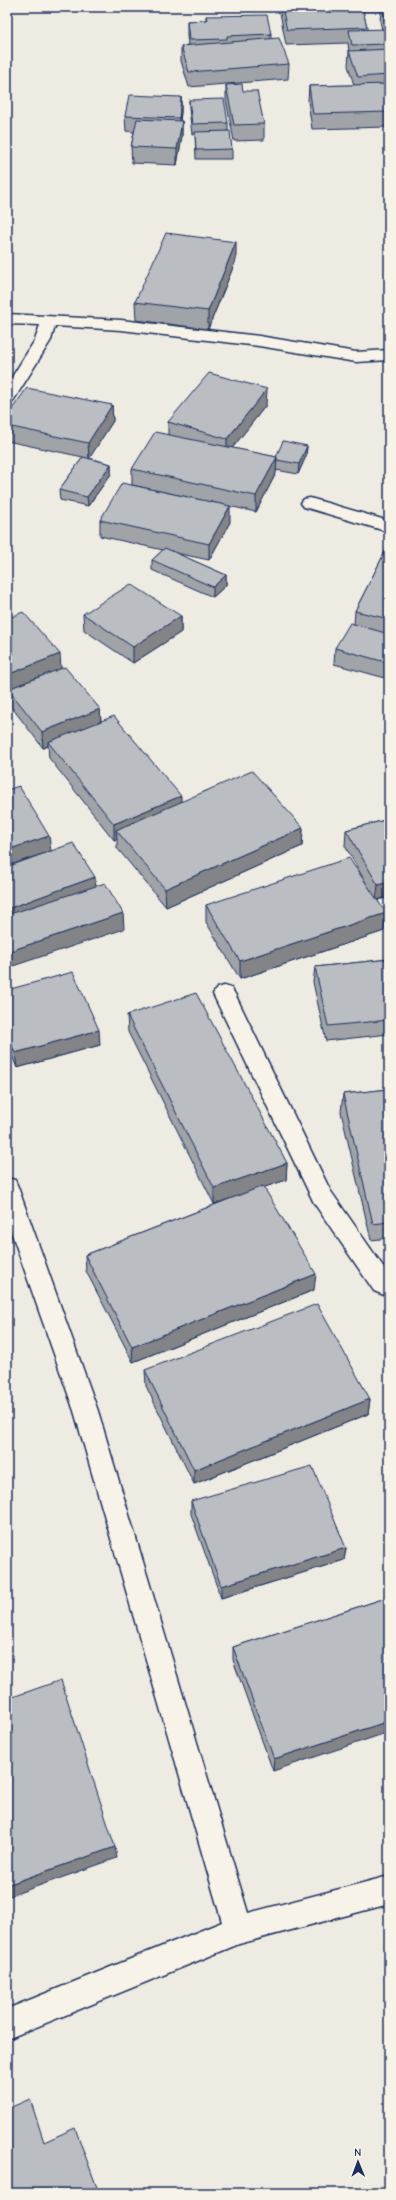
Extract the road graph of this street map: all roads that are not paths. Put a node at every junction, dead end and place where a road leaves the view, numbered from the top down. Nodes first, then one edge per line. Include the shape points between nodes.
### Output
1 (7, 319) edge
2 (49, 320) junction
3 (389, 355) edge
4 (7, 398) edge
5 (310, 503) dead end
6 (389, 527) edge
7 (224, 994) dead end
8 (7, 1187) edge
9 (389, 1287) edge
10 (389, 1890) edge
11 (238, 1930) junction
12 (7, 2024) edge

1 - 2 street
2 - 3 street via 121,325 259,341 356,357
2 - 4 street via 43,340
5 - 6 street
7 - 9 street via 322,1196 382,1284
8 - 11 street via 86,1411
10 - 11 street
11 - 12 street

